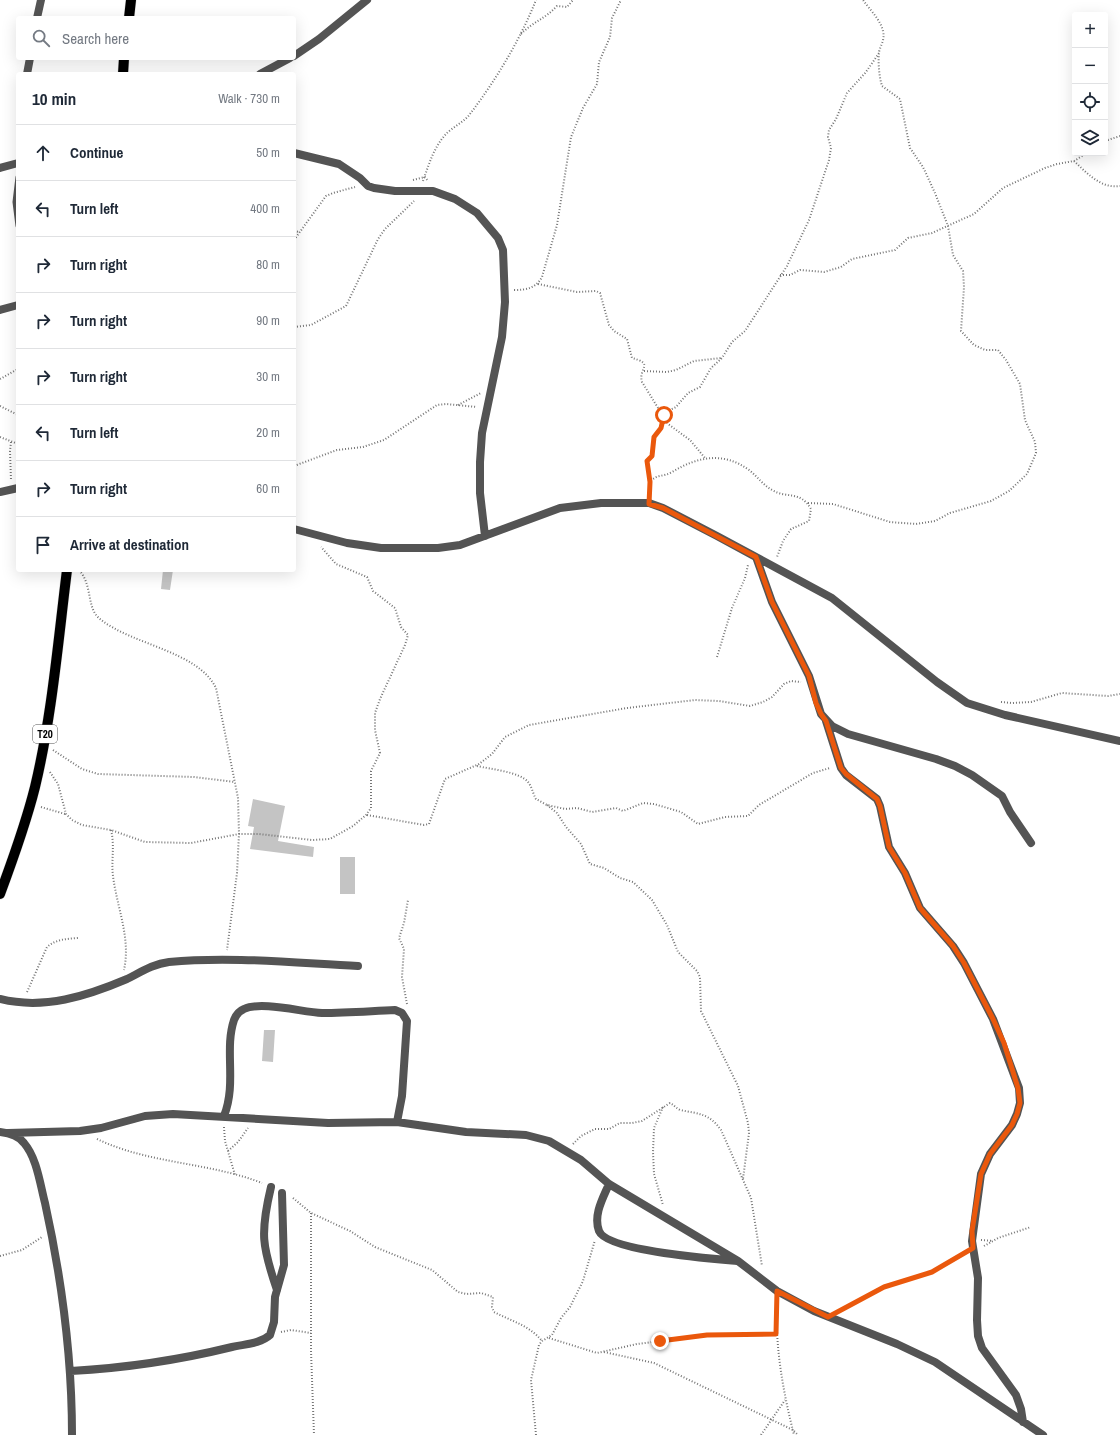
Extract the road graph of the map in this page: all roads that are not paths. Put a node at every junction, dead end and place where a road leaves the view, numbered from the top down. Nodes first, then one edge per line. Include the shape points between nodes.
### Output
1 (41, 0) edge
2 (131, 0) edge
3 (366, 0) edge
4 (38, 16) edge
5 (129, 16) edge
6 (296, 55) edge
7 (30, 60) edge
8 (124, 60) edge
9 (286, 60) edge
10 (27, 72) edge
11 (122, 72) edge
12 (264, 72) edge
13 (296, 153) edge
14 (16, 164) edge
15 (0, 168) edge
16 (16, 194) edge
17 (16, 210) edge
18 (16, 305) edge
19 (0, 310) edge
20 (15, 489) edge
21 (0, 492) edge
22 (296, 530) edge
23 (485, 536) junction
24 (753, 555) junction
25 (67, 572) edge
26 (826, 721) junction
27 (1120, 741) edge
28 (1031, 843) dead end
29 (0, 894) edge
30 (358, 966) dead end
31 (0, 999) edge
32 (224, 1116) junction
33 (397, 1122) junction
34 (4, 1132) edge
35 (609, 1184) junction
36 (270, 1187) road end
37 (282, 1193) road end
38 (738, 1261) junction
39 (277, 1290) junction
40 (71, 1372) junction
41 (1023, 1422) junction
42 (72, 1435) edge
43 (1043, 1435) edge

1 - 4 street
2 - 5 main road
3 - 6 street
7 - 10 street
8 - 11 main road
9 - 12 street
13 - 23 street via 339,164 368,186 395,191 433,191 456,199 477,213 498,238 503,250 505,290 502,337 482,433 480,492
14 - 15 street
16 - 17 lane
18 - 19 street
20 - 21 street
22 - 23 street via 347,543 381,548 438,548
23 - 24 street via 560,508 601,503 649,504 663,508
24 - 26 street via 772,602 804,665 821,714
24 - 27 street via 832,598 967,703 1005,715
25 - 29 main road, T20 via 40,762 18,847
26 - 28 street via 843,732 936,759 972,775 1002,796
26 - 41 street via 837,760 846,774 877,799 889,847 905,873 920,908 953,946 964,963 1004,1043 1018,1088 1020,1103 1017,1114 1012,1125 990,1154 981,1174 972,1231 978,1278 978,1336 982,1348 1016,1395
30 - 31 street via 225,961 168,962 148,967 92,994 69,1000 41,1003
32 - 33 street via 328,1122
32 - 33 street via 230,1097 234,1020 238,1012 244,1009 270,1007 341,1013 395,1010 402,1013 407,1021 402,1096
32 - 34 street via 144,1116 80,1131
33 - 35 street via 466,1132 526,1135 549,1140 568,1151
34 - 40 street via 18,1137 25,1144 33,1161 51,1230 62,1293
35 - 38 street
35 - 38 street via 598,1210 597,1223 600,1232 613,1241 664,1253
36 - 39 street via 263,1225 263,1242
37 - 39 street via 284,1265
38 - 41 street via 777,1291 828,1317 923,1356
39 - 40 street via 270,1335 254,1343 174,1360
40 - 42 street
41 - 43 street

